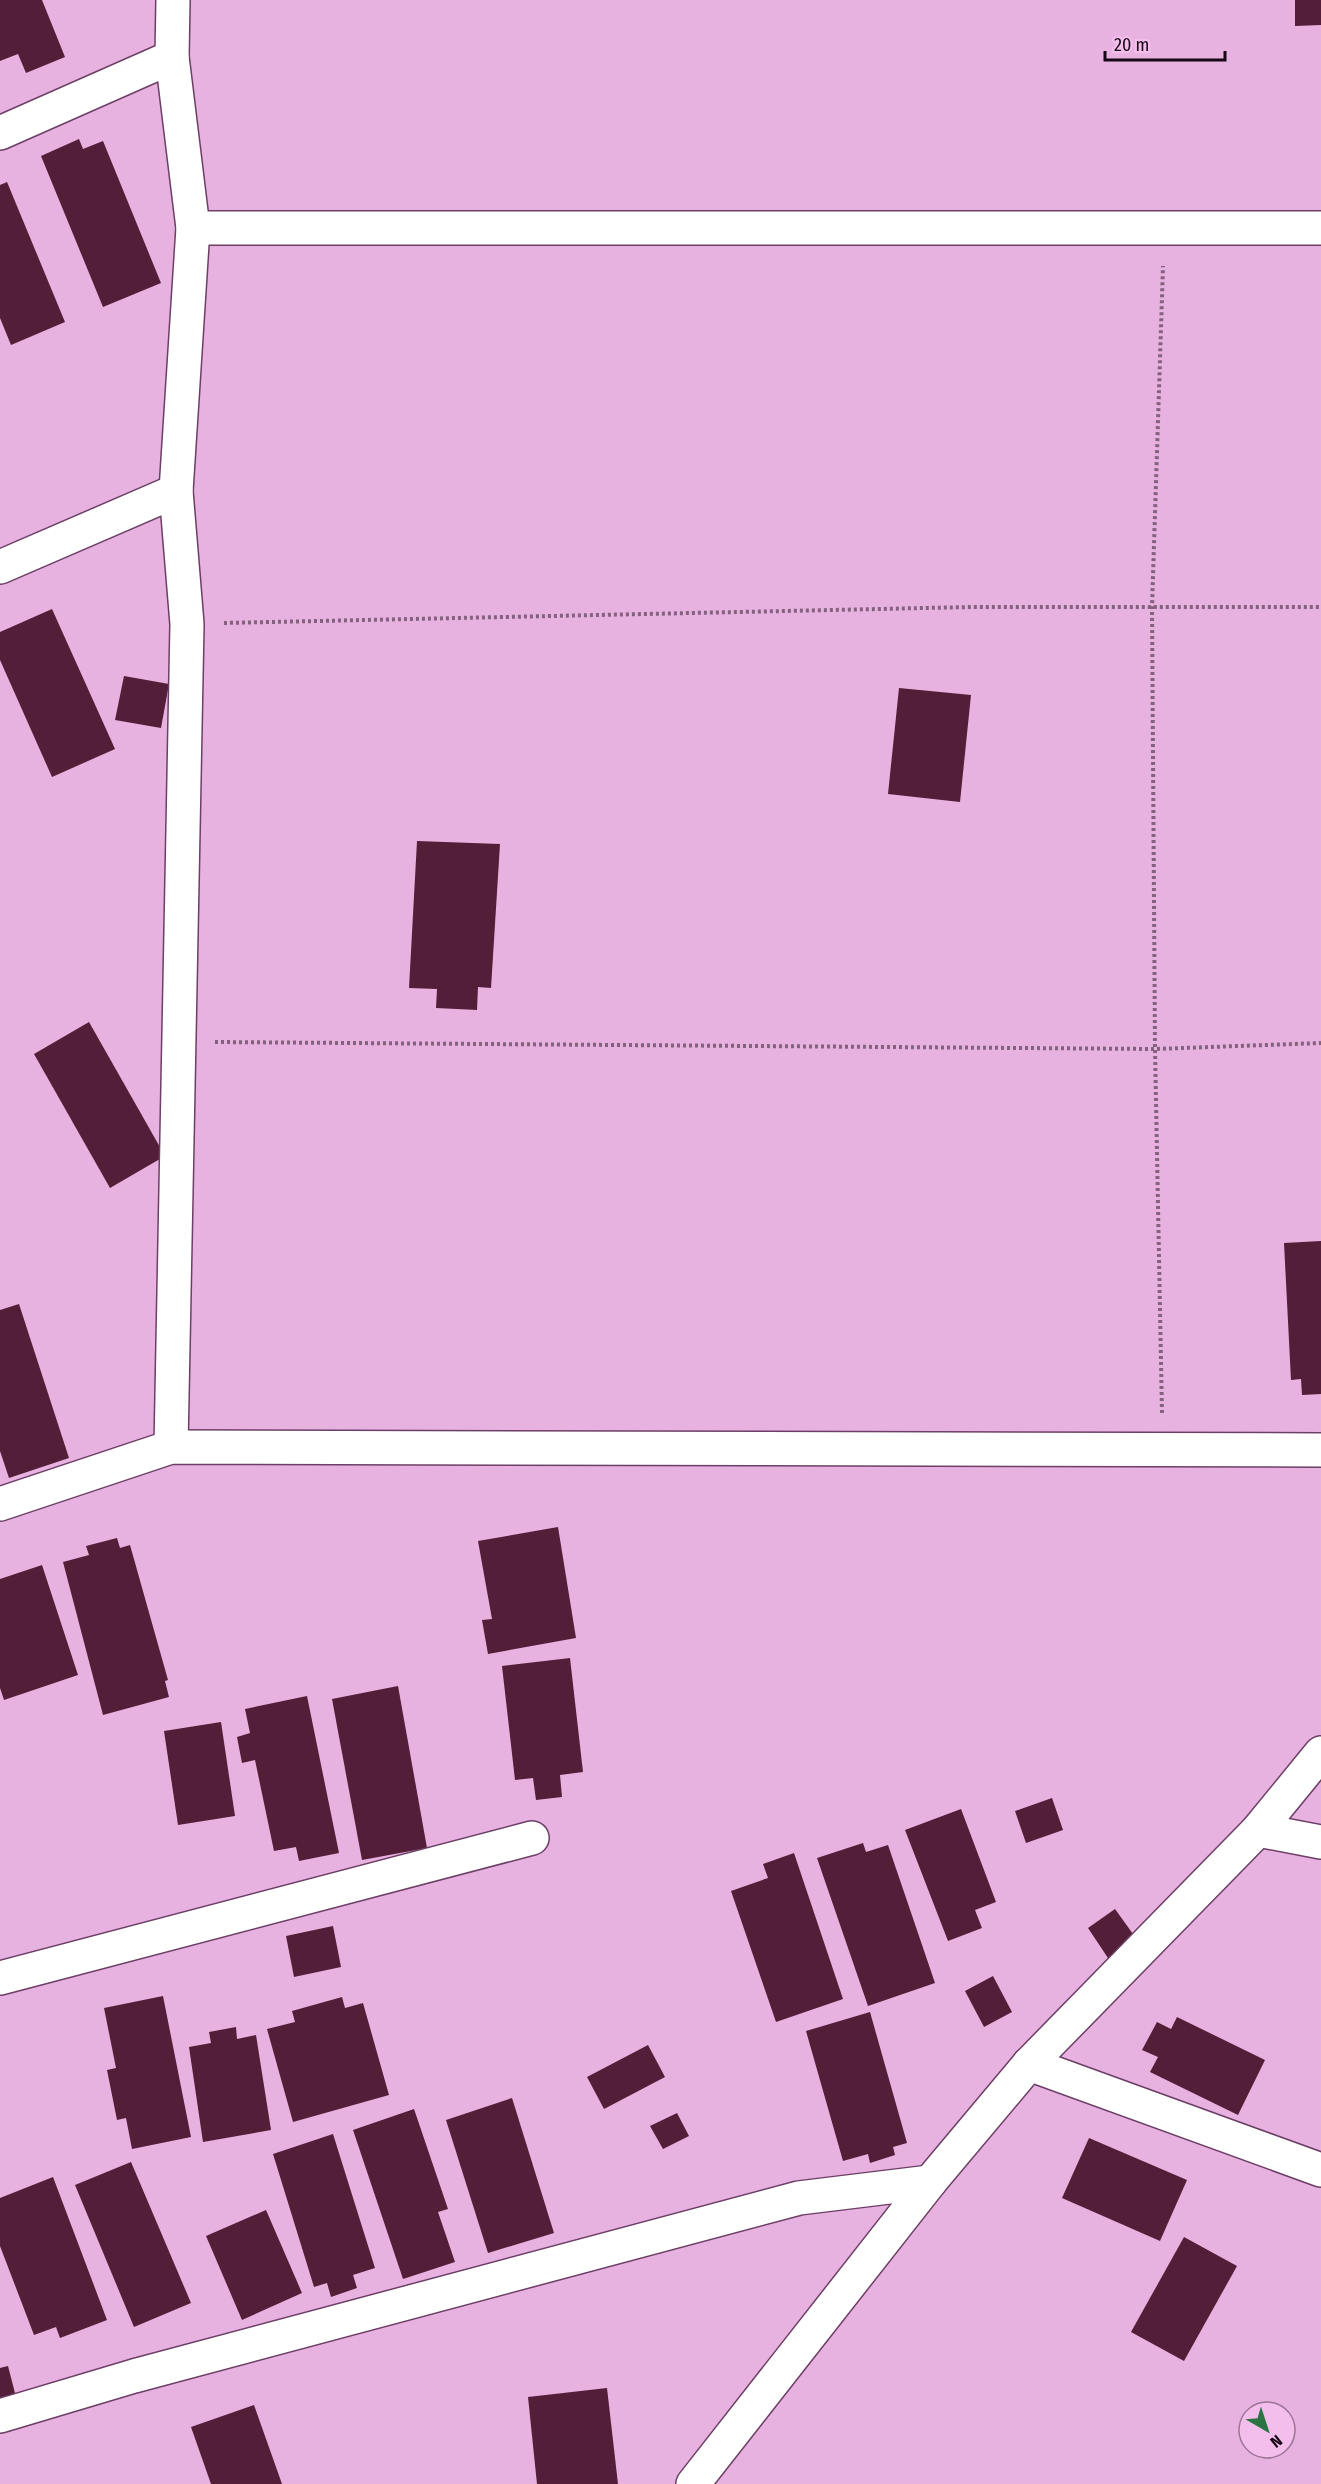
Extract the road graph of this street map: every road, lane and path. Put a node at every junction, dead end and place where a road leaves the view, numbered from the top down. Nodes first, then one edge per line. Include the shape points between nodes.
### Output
1 (173, 0) edge
2 (172, 57) junction
3 (0, 133) edge
4 (193, 228) junction
5 (1321, 228) edge
6 (1164, 229) junction
7 (176, 491) junction
8 (0, 567) edge
9 (1152, 607) junction
10 (1321, 607) edge
11 (187, 624) junction
12 (179, 1042) junction
13 (1321, 1043) edge
14 (1155, 1049) junction
15 (171, 1447) junction
16 (1163, 1449) junction
17 (1321, 1450) edge
18 (0, 1504) edge
19 (1321, 1753) edge
20 (1258, 1830) junction
21 (532, 1838) dead end
22 (1321, 1842) edge
23 (0, 1978) edge
24 (1029, 2064) junction
25 (1321, 2170) edge
26 (930, 2182) junction
27 (0, 2416) edge
28 (693, 2484) edge

1 - 2 street
2 - 3 street
2 - 4 street
4 - 6 street
4 - 7 street
5 - 6 street
6 - 9 path
7 - 8 street
7 - 11 street
9 - 10 path
9 - 11 path
9 - 14 path
11 - 12 street
12 - 14 path
12 - 15 street
13 - 14 path
14 - 16 path
15 - 16 street
15 - 18 street
16 - 17 street
19 - 20 street
20 - 22 street
20 - 24 street
21 - 23 street
24 - 25 street
24 - 26 street
26 - 27 street via 799,2198 146,2373
26 - 28 street

